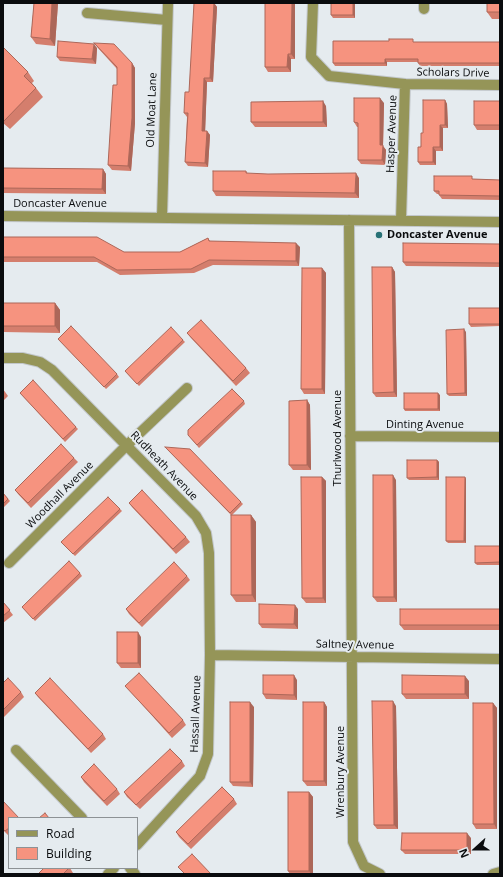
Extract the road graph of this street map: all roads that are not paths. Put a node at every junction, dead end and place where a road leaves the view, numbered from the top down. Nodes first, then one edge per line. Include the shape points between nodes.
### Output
1 (168, 3) edge
2 (313, 3) edge
3 (87, 13) dead end
4 (167, 20) junction
5 (405, 84) junction
6 (500, 85) edge
7 (3, 216) edge
8 (162, 217) junction
9 (349, 220) junction
10 (401, 220) junction
11 (500, 222) edge
12 (3, 358) edge
13 (187, 388) dead end
14 (350, 436) junction
15 (500, 437) edge
16 (127, 445) junction
17 (10, 563) dead end
18 (210, 655) junction
19 (352, 657) junction
20 (500, 659) edge
21 (16, 750) dead end
22 (81, 817) edge
23 (138, 844) edge
24 (500, 872) edge
25 (380, 874) edge
26 (493, 874) edge

1 - 4 street, Old Moat Lane
2 - 5 street, Hasper Avenue via 310,57 329,76
3 - 4 street
4 - 8 street, Old Moat Lane
5 - 6 street, Scholars Drive
5 - 10 street, Hasper Avenue
7 - 8 street, Doncaster Avenue
8 - 9 street, Doncaster Avenue
9 - 10 street, Doncaster Avenue
9 - 14 street, Thurlwood Avenue
10 - 11 street, Doncaster Avenue
12 - 16 street, Rudheath Avenue via 24,358 40,362 52,370
13 - 16 street, Woodhall Avenue
14 - 15 street, Dinting Avenue
14 - 19 street, Thurlwood Avenue
16 - 17 street, Woodhall Avenue
16 - 18 street, Rudheath Avenue via 196,516 206,533 209,553
18 - 19 street, Saltney Avenue
18 - 23 street, Hassall Avenue via 208,754 200,776
19 - 20 street, Saltney Avenue
19 - 25 street, Wrenbury Avenue via 353,842 364,866
21 - 22 street
24 - 26 street

